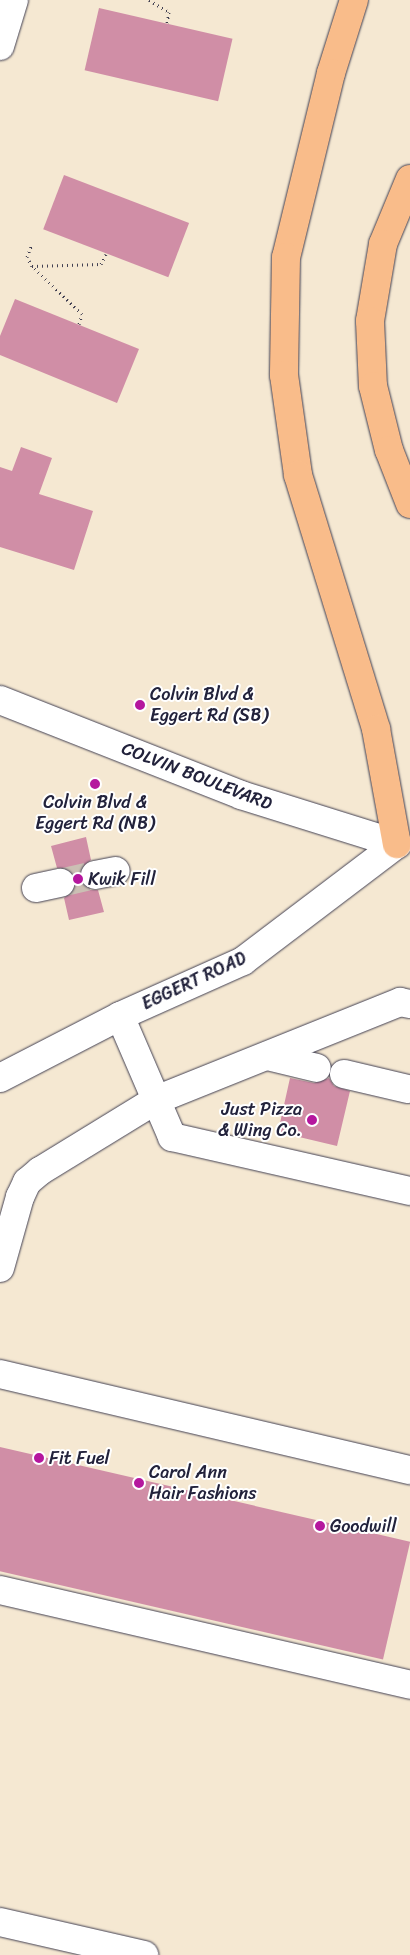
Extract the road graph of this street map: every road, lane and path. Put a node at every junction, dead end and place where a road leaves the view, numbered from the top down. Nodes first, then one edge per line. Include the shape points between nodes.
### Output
1 (14, 0) edge
2 (149, 0) edge
3 (354, 0) edge
4 (167, 24) dead end
5 (0, 46) edge
6 (410, 179) edge
7 (32, 244) dead end
8 (106, 254) dead end
9 (32, 266) junction
10 (79, 324) dead end
11 (410, 504) edge
12 (0, 700) edge
13 (397, 844) junction
14 (410, 1004) edge
15 (120, 1016) junction
16 (267, 1056) junction
17 (317, 1068) dead end
18 (344, 1074) dead end
19 (0, 1078) edge
20 (408, 1089) dead end
21 (156, 1100) junction
22 (410, 1191) edge
23 (0, 1268) edge
24 (0, 1374) edge
25 (410, 1470) edge
26 (0, 1590) edge
27 (410, 1685) edge
28 (0, 1922) edge
29 (144, 1955) edge

1 - 5 street
2 - 4 path via 170,12
3 - 13 highway via 331,72 286,257 284,375 298,475 376,729
6 - 11 highway via 383,244 370,321 372,386 388,450
7 - 9 path via 27,257
8 - 9 path via 101,264
9 - 10 path via 82,314
12 - 13 street, COLVIN BOULEVARD via 241,795
13 - 15 street, EGGERT ROAD via 243,961
14 - 16 street via 400,1002
15 - 19 street, EGGERT ROAD
15 - 21 street
16 - 17 street
16 - 21 street
18 - 20 street
21 - 22 street via 172,1137
21 - 23 street via 40,1170 27,1182
24 - 25 street
26 - 27 street
28 - 29 street

